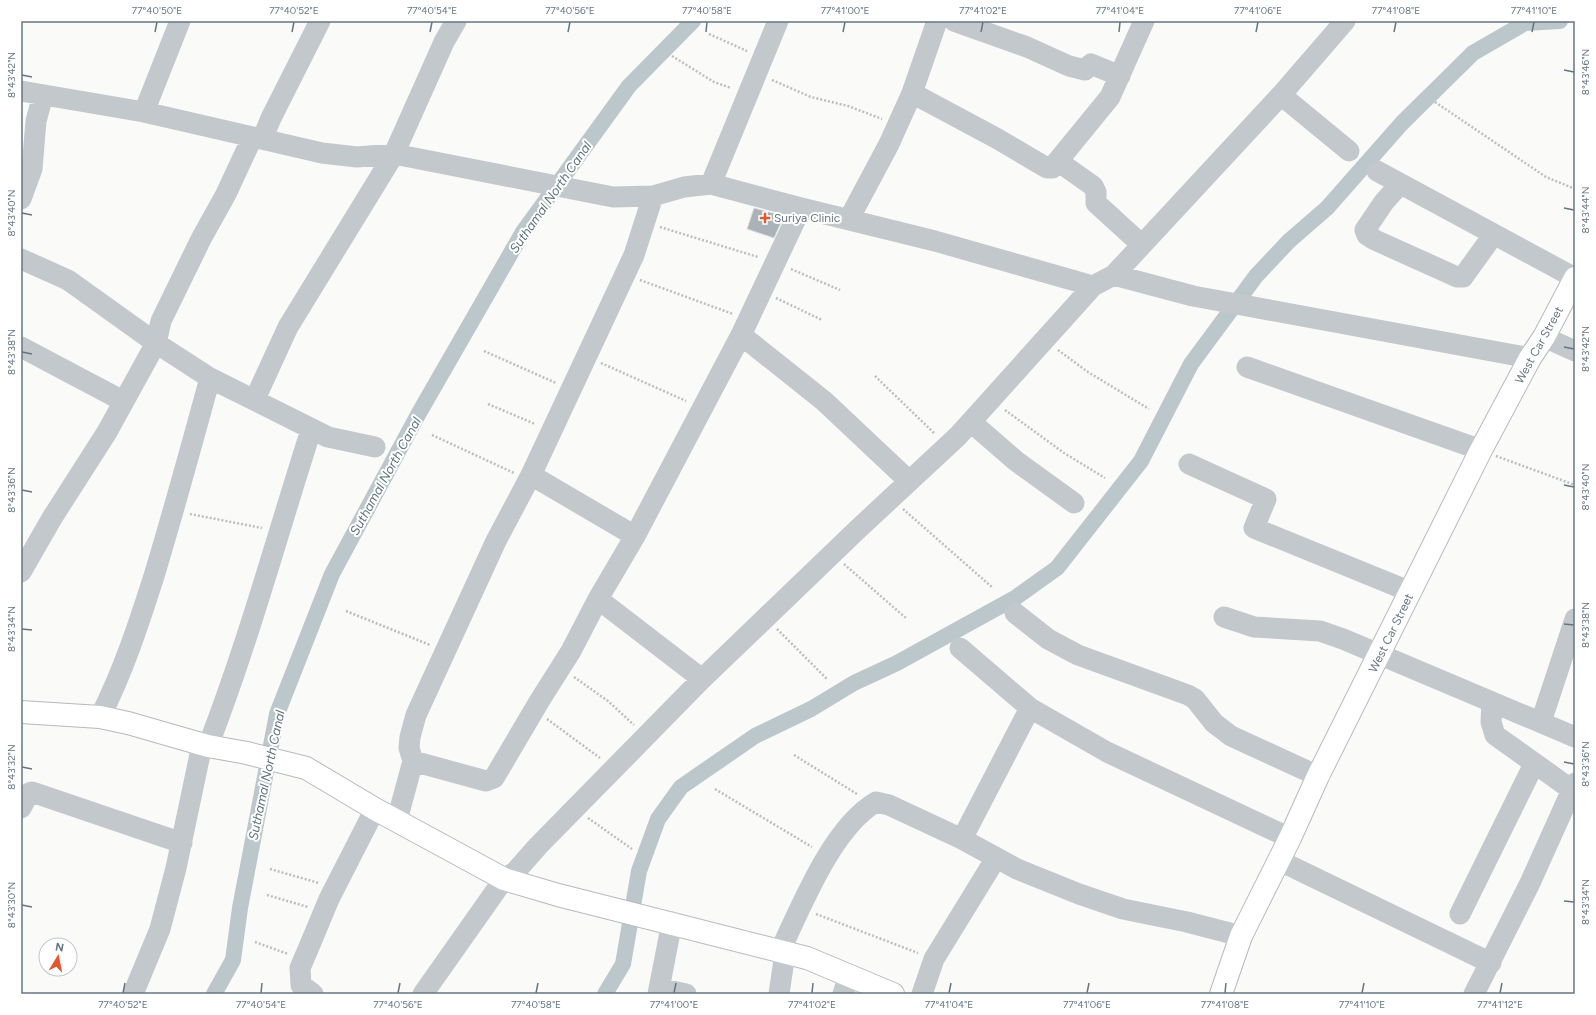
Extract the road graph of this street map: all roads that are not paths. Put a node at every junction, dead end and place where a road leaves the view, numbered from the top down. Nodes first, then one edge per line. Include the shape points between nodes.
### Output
1 (180, 21) edge
2 (320, 21) edge
3 (456, 21) edge
4 (778, 21) edge
5 (937, 21) edge
6 (954, 21) edge
7 (1144, 21) edge
8 (1345, 21) edge
9 (1120, 76) junction
10 (21, 91) edge
11 (912, 93) junction
12 (43, 95) junction
13 (1282, 95) junction
14 (144, 112) junction
15 (258, 139) junction
16 (1350, 151) dead end
17 (394, 154) junction
18 (1058, 162) junction
19 (1377, 171) dead end
20 (711, 184) junction
21 (1400, 184) junction
22 (653, 196) junction
23 (21, 199) edge
24 (801, 208) junction
25 (849, 219) junction
26 (1494, 234) junction
27 (1142, 245) junction
28 (21, 259) edge
29 (1114, 275) junction
30 (1575, 278) edge
31 (1093, 286) junction
32 (745, 327) junction
33 (1544, 337) junction
34 (156, 343) junction
35 (21, 347) edge
36 (1575, 351) edge
37 (1530, 358) junction
38 (1247, 367) dead end
39 (210, 378) junction
40 (255, 399) junction
41 (124, 401) junction
42 (971, 422) junction
43 (311, 430) junction
44 (375, 447) dead end
45 (1481, 450) junction
46 (1189, 464) dead end
47 (530, 478) junction
48 (909, 481) junction
49 (1074, 503) dead end
50 (635, 536) junction
51 (21, 572) edge
52 (1411, 592) junction
53 (598, 599) junction
54 (1015, 613) dead end
55 (1224, 617) dead end
56 (1575, 619) edge
57 (960, 648) dead end
58 (1380, 654) junction
59 (702, 680) junction
60 (1492, 702) junction
61 (1030, 708) junction
62 (21, 712) edge
63 (100, 717) junction
64 (1540, 722) junction
65 (1575, 737) edge
66 (205, 746) junction
67 (412, 761) junction
68 (1534, 764) junction
69 (1318, 776) junction
70 (1574, 786) edge
71 (21, 808) edge
72 (375, 809) junction
73 (397, 820) junction
74 (1290, 838) junction
75 (962, 839) junction
76 (182, 843) junction
77 (996, 858) junction
78 (1278, 860) junction
79 (504, 879) junction
80 (1460, 914) dead end
81 (672, 922) junction
82 (1241, 936) junction
83 (783, 952) junction
84 (1491, 963) junction
85 (846, 985) edge
86 (658, 991) edge
87 (133, 994) edge
88 (313, 994) edge
89 (423, 994) edge
90 (686, 994) edge
91 (779, 994) edge
92 (893, 994) edge
93 (922, 994) edge
94 (1221, 994) edge
95 (1474, 994) edge

1 - 14 street
2 - 15 street via 266,130
3 - 17 street via 444,42
4 - 20 street
5 - 11 street
6 - 9 street via 1027,47 1069,66 1085,70 1092,64
7 - 9 street
8 - 13 street
9 - 18 street via 1110,97
10 - 12 street
11 - 18 street via 1047,168 1052,168
11 - 25 street
12 - 14 street
12 - 23 street via 36,121 32,169
13 - 16 street
13 - 27 street
14 - 15 street
15 - 17 street via 322,153 350,156
15 - 34 street via 201,239 161,320
17 - 22 street via 613,197
17 - 40 street via 288,327
18 - 27 street via 1094,186 1096,203
19 - 21 street
20 - 22 street via 684,187
20 - 24 street
21 - 26 street
21 - 26 street via 1365,230 1367,235 1375,240 1457,277 1463,277
22 - 47 street via 634,255
24 - 25 street
24 - 32 street
25 - 31 street via 935,240
26 - 30 street
27 - 29 street
28 - 34 street via 68,280
29 - 31 street
29 - 37 street via 1193,296
30 - 33 main road, West Car Street
31 - 42 street
32 - 48 street
32 - 50 street
33 - 36 street
33 - 37 main road, West Car Street
34 - 39 street
34 - 41 street
35 - 41 street
37 - 45 main road, West Car Street
38 - 45 street
39 - 40 street
39 - 63 street via 174,511 144,607 111,696
40 - 43 street
41 - 51 street
42 - 48 street
42 - 49 street via 1016,460
43 - 44 street via 328,437
43 - 66 street via 250,630
45 - 52 main road, West Car Street
46 - 52 street via 1266,499 1254,528
47 - 50 street
47 - 67 street via 496,541 414,722 409,748
48 - 59 street
50 - 53 street
52 - 58 main road, West Car Street
53 - 59 street
53 - 67 street via 494,778 486,781
54 - 69 street via 1048,640 1078,655 1188,695 1195,699 1214,723 1231,736
55 - 58 street via 1254,627 1320,632
56 - 64 street
57 - 61 street
58 - 60 street
58 - 69 main road, West Car Street
59 - 79 street via 516,871
60 - 64 street
60 - 68 street via 1491,722 1495,735
61 - 74 street via 1107,752
61 - 75 street
62 - 63 main road
63 - 66 main road
64 - 65 street
66 - 72 main road via 247,753 306,768
66 - 76 street
67 - 73 street
68 - 70 street
68 - 80 street
69 - 74 main road, West Car Street
70 - 84 street
71 - 76 street via 28,794 32,792
72 - 73 main road
72 - 88 street via 324,911 300,968 301,985
73 - 79 main road
74 - 78 main road, West Car Street
75 - 77 street
75 - 83 street via 889,805 876,802 863,810 827,855
76 - 87 street via 160,929
77 - 82 street via 1079,894 1123,909
77 - 93 street via 934,959
78 - 82 main road, West Car Street
78 - 84 street
79 - 81 main road via 558,895
79 - 89 street
81 - 83 main road
81 - 86 street
82 - 94 main road, West Car Street
83 - 85 main road via 807,958
83 - 91 street
84 - 95 street
85 - 92 main road
86 - 90 street

